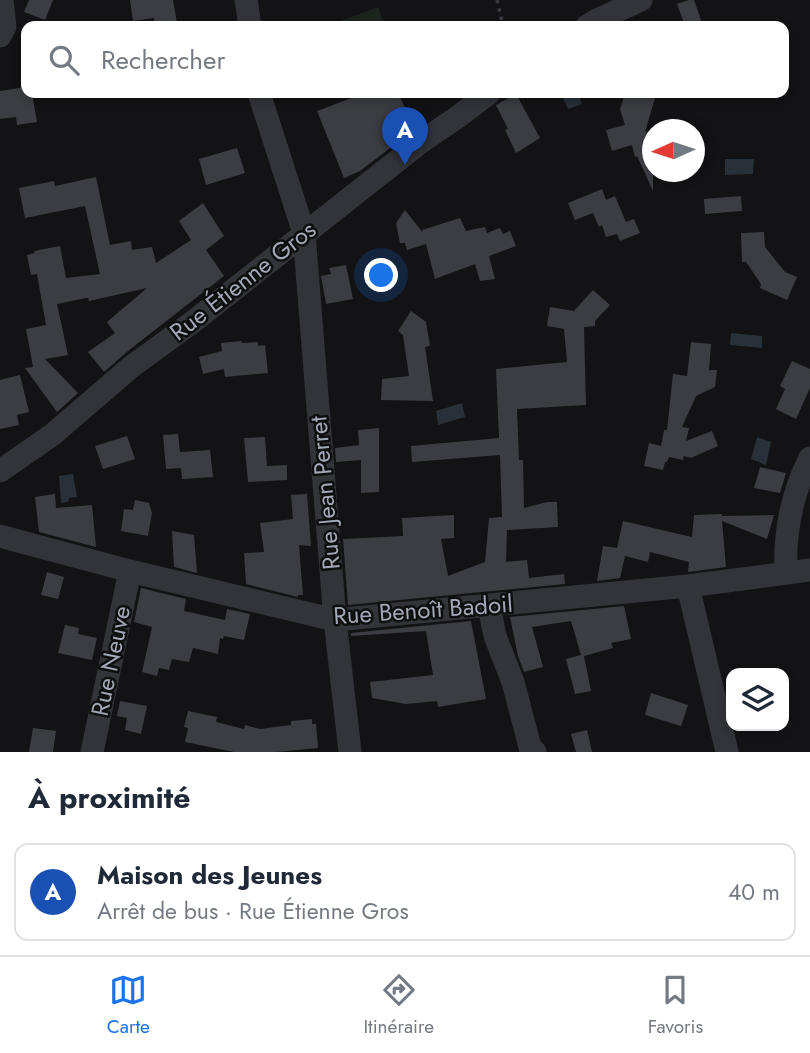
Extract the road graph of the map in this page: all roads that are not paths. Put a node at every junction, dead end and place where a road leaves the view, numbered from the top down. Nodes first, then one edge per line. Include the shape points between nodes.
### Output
1 (2, 0) edge
2 (246, 0) edge
3 (641, 0) edge
4 (249, 21) edge
5 (595, 21) edge
6 (0, 36) edge
7 (261, 98) edge
8 (482, 98) edge
9 (304, 233) junction
10 (810, 458) edge
11 (0, 471) edge
12 (0, 536) edge
13 (810, 570) edge
14 (130, 571) junction
15 (786, 573) junction
16 (688, 586) junction
17 (489, 606) junction
18 (335, 620) junction
19 (92, 752) edge
20 (351, 752) edge
21 (536, 752) edge
22 (727, 752) edge

1 - 6 street via 5,27
2 - 4 street
3 - 5 street
7 - 9 street, Rue Jean Perret
8 - 9 street, Rue Étienne Gros
9 - 11 street, Rue Étienne Gros via 131,366 52,435
9 - 18 street, Rue Jean Perret
10 - 15 street via 789,518
12 - 14 street, Rue Benoît Badoil
13 - 15 street, Rue Benoît Badoil
14 - 18 street, Rue Benoît Badoil
14 - 19 street, Rue Neuve
15 - 16 street, Rue Benoît Badoil
16 - 17 street, Rue Benoît Badoil
16 - 22 street
17 - 18 street, Rue Benoît Badoil
17 - 21 street via 530,747
18 - 20 street, Rue Jean Perret

